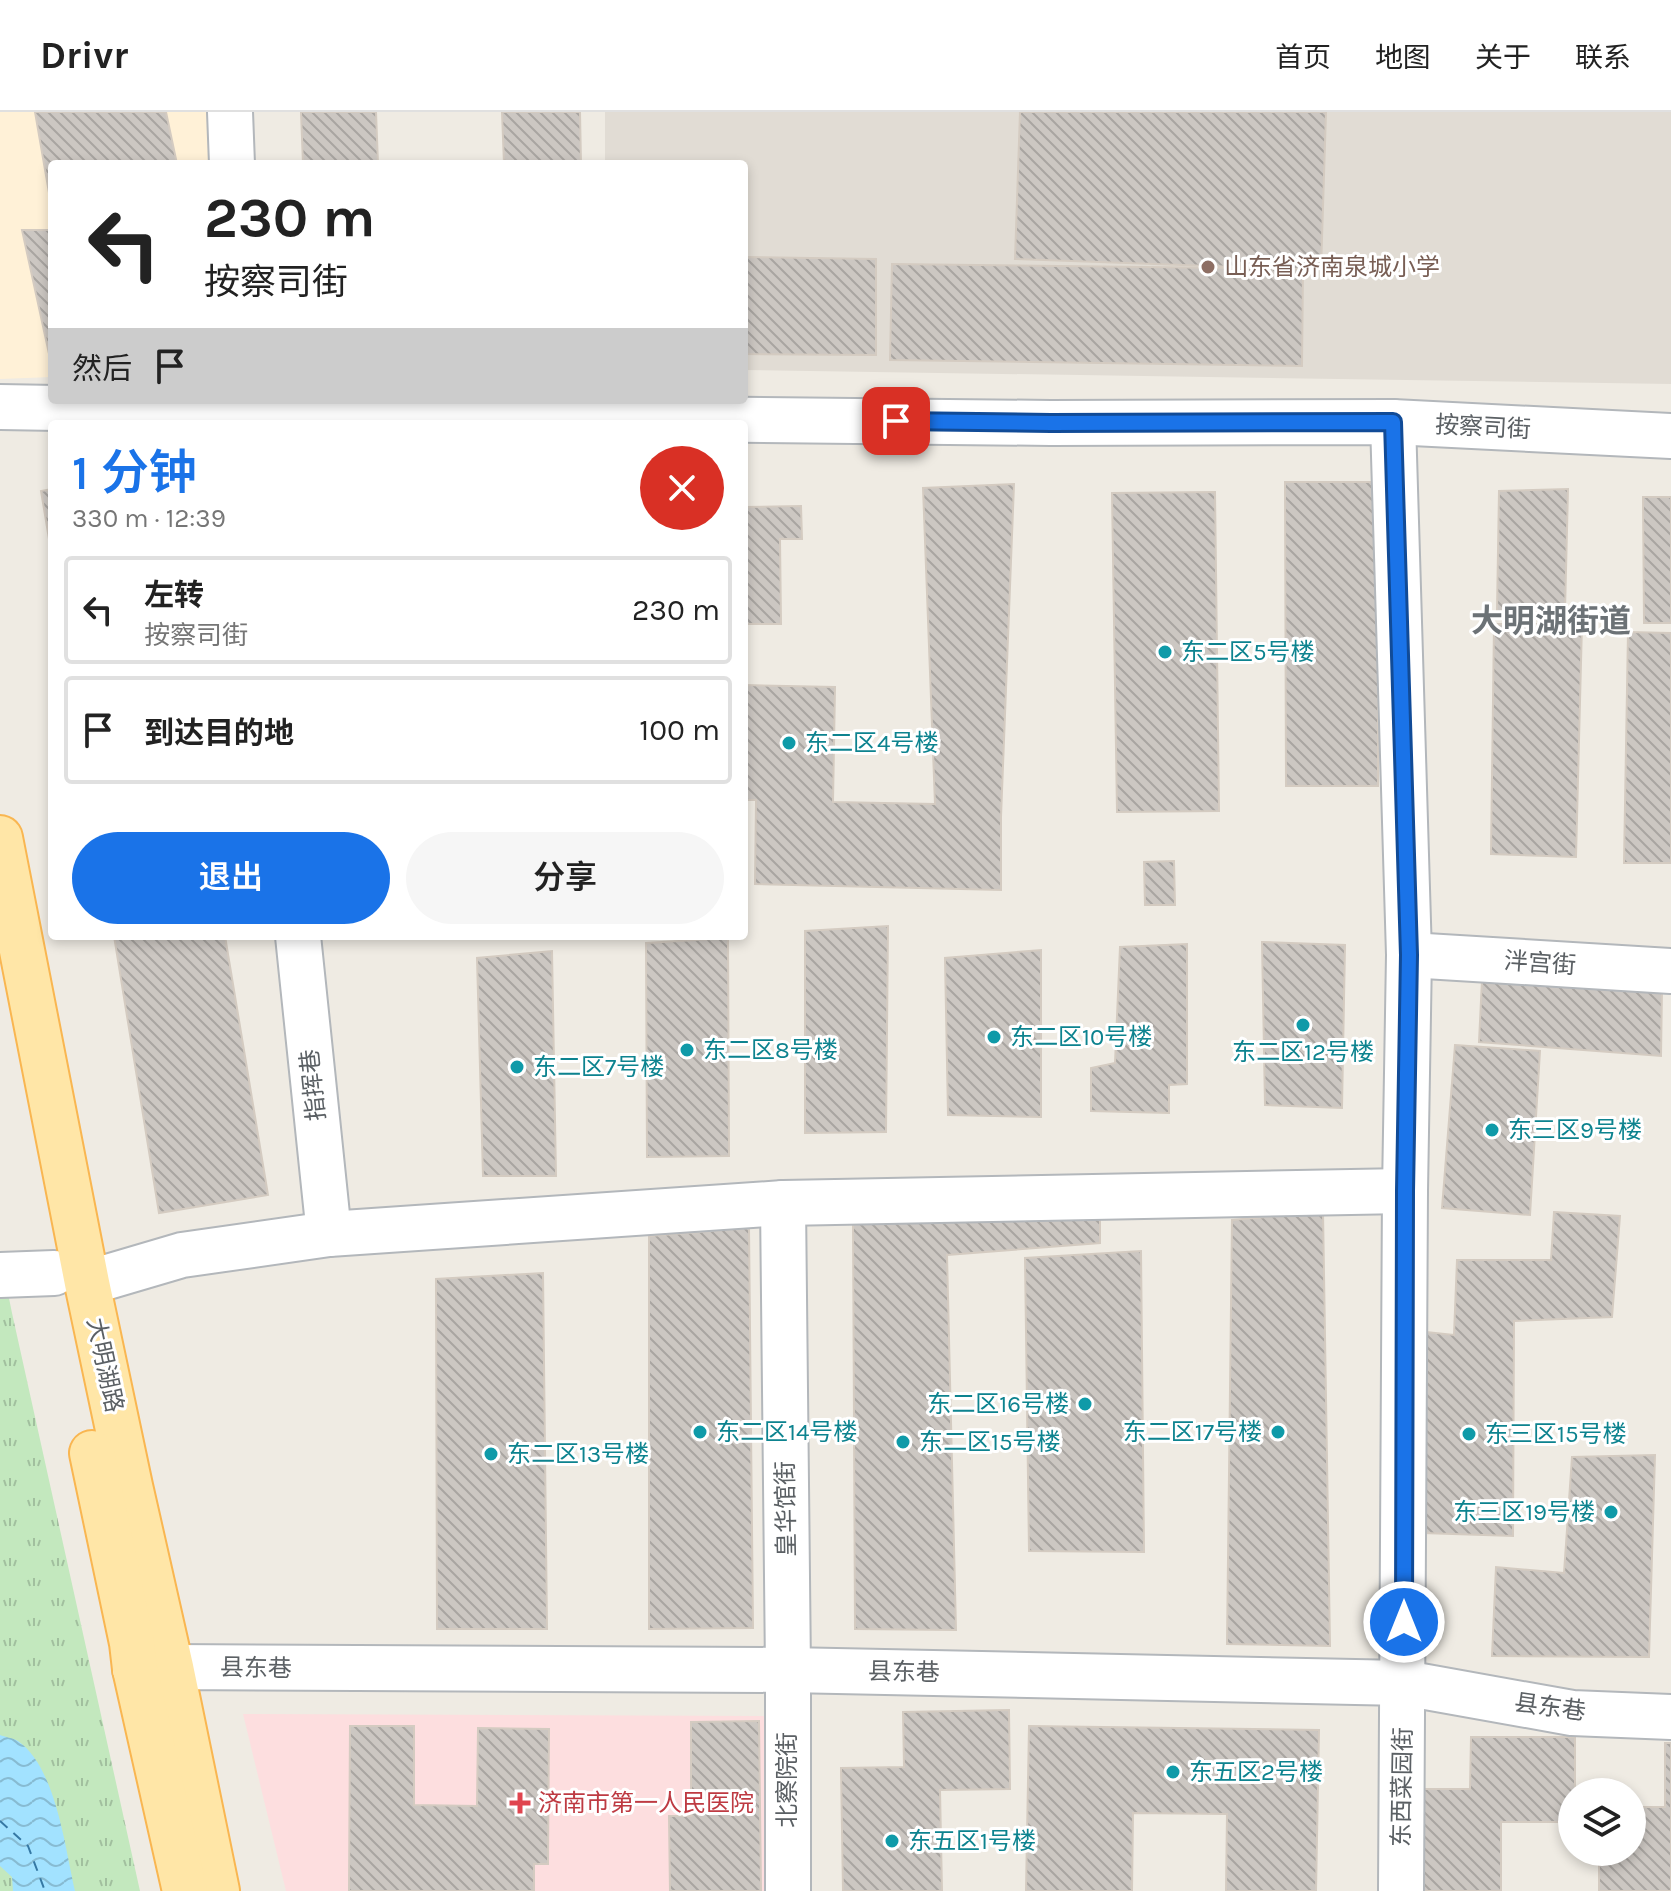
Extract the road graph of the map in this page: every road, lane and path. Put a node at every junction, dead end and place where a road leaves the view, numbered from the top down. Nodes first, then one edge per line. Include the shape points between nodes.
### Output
1 (230, 112) edge
2 (232, 160) edge
3 (0, 407) edge
4 (242, 411) edge
5 (1393, 422) junction
6 (1671, 436) edge
7 (0, 838) edge
8 (298, 940) edge
9 (1409, 955) junction
10 (1671, 971) edge
11 (0, 991) edge
12 (1405, 1191) junction
13 (783, 1203) junction
14 (329, 1234) junction
15 (0, 1275) edge
16 (71, 1278) junction
17 (153, 1668) junction
18 (788, 1670) junction
19 (1404, 1683) junction
20 (1671, 1717) edge
21 (185, 1891) edge
22 (217, 1891) edge
23 (788, 1891) edge
24 (1401, 1891) edge

1 - 2 street
3 - 4 street, 按察司街
4 - 5 street, 按察司街 via 1051,423
5 - 6 street, 按察司街
5 - 9 street, 东西菜园街
7 - 16 main road, 大明湖路
8 - 14 street, 指挥巷
9 - 10 street, 泮宫街
9 - 12 street, 东西菜园街
11 - 16 main road, 大明湖路
12 - 13 street
12 - 19 street, 东西菜园街
13 - 14 street
13 - 18 street, 皇华馆街
14 - 16 street via 182,1255
15 - 16 street
16 - 17 main road, 大明湖路 via 130,1486
17 - 18 street, 县东巷
17 - 21 main road, 大明湖路
17 - 22 main road, 大明湖路
18 - 19 street, 县东巷
18 - 23 street, 北察院街
19 - 20 street, 县东巷 via 1572,1713
19 - 24 street, 东西菜园街

